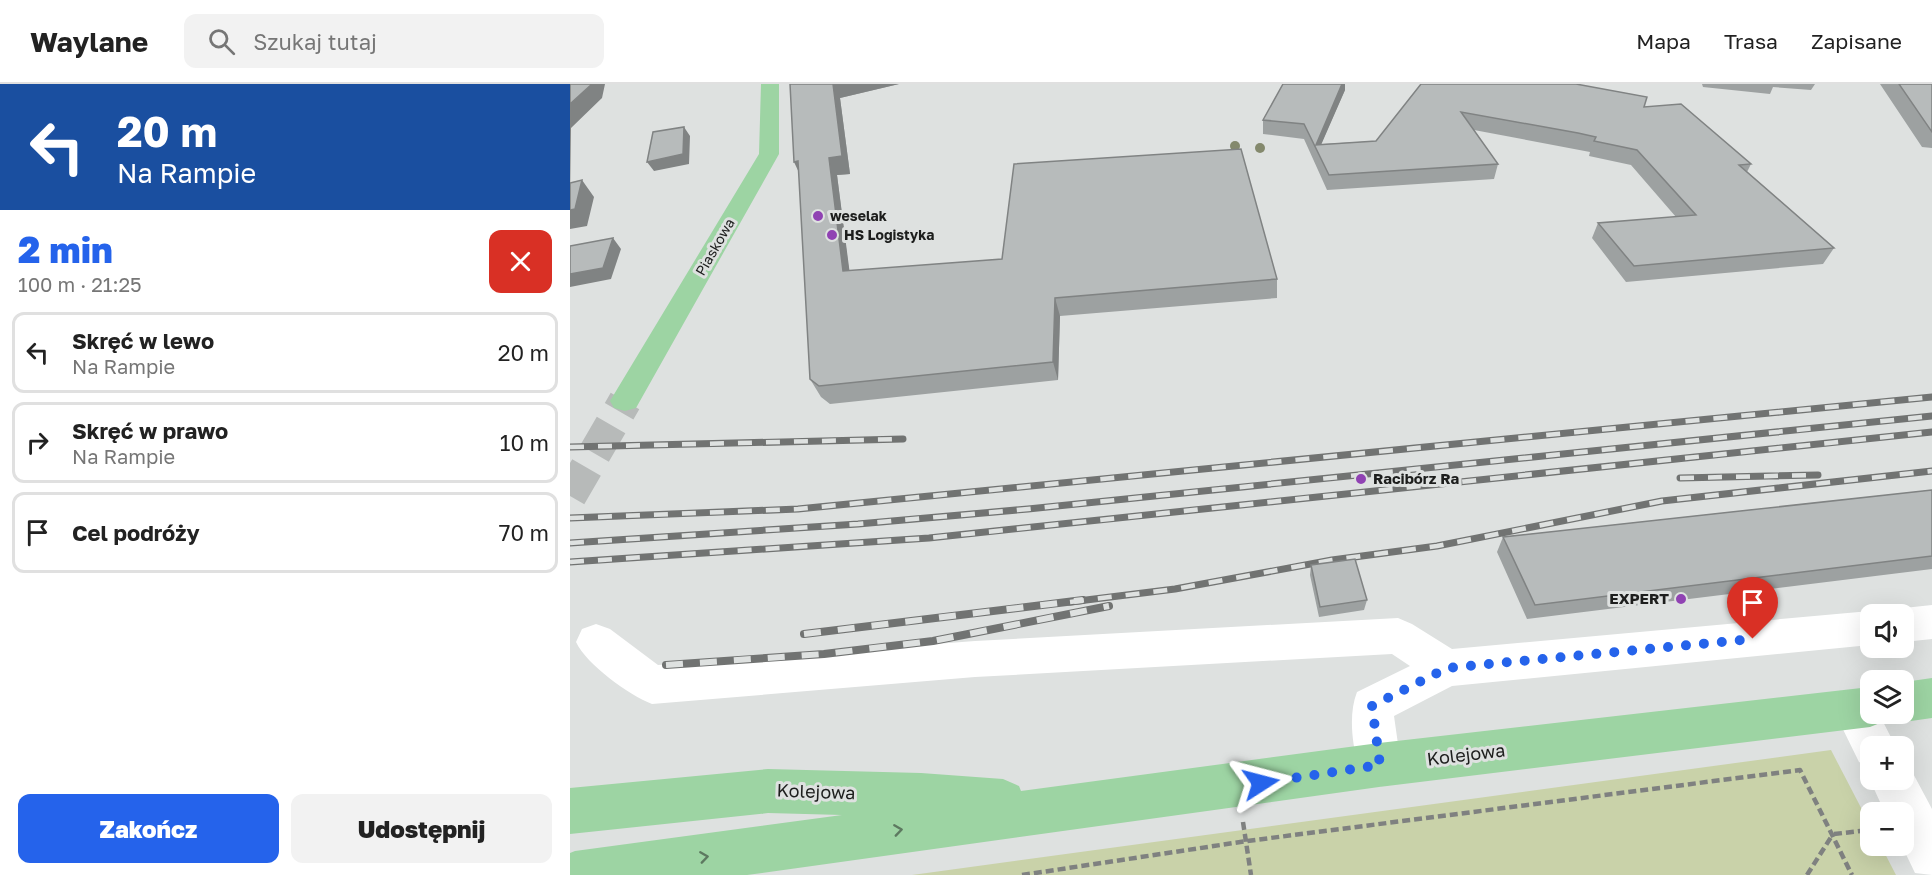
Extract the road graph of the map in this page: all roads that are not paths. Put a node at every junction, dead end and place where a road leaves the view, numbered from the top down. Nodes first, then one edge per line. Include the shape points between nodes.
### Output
1 (770, 84) edge
2 (625, 401) tunnel mouth
3 (1932, 622) edge
4 (1914, 624) edge
5 (1860, 629) edge
6 (596, 642) dead end
7 (1447, 668) junction
8 (1932, 698) edge
9 (1914, 701) edge
10 (1860, 708) edge
11 (1380, 765) junction
12 (1897, 790) edge
13 (1062, 807) junction
14 (570, 811) edge
15 (1932, 856) edge
16 (644, 870) edge
17 (575, 875) edge

1 - 2 main road, Piaskowa via 769,154
3 - 4 street
5 - 7 street
6 - 7 street via 652,685 975,659 1398,636
7 - 11 street via 1372,706
8 - 9 main road
10 - 11 main road, Kolejowa
11 - 13 main road, Kolejowa
12 - 15 street
13 - 14 main road, Kolejowa via 921,795 768,791
16 -> 13 main road, Kolejowa
16 - 17 main road, Kolejowa

